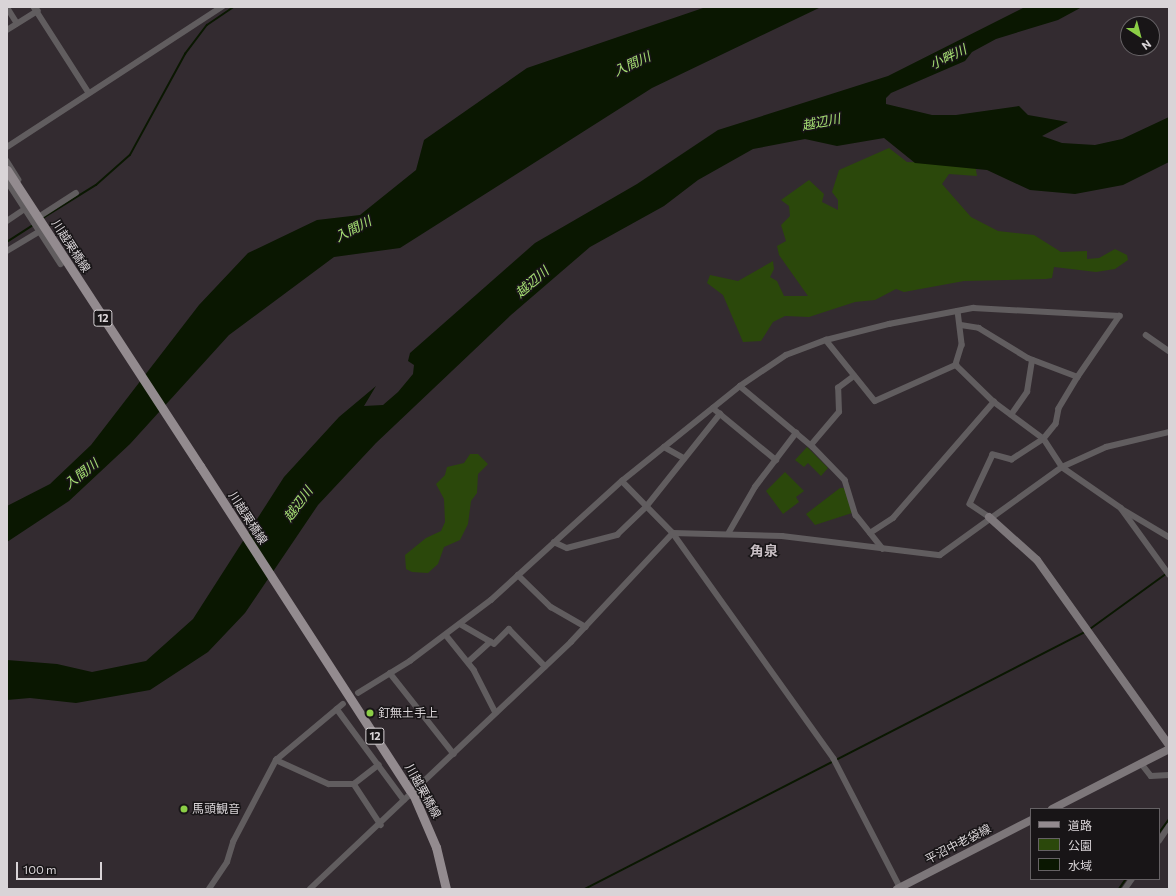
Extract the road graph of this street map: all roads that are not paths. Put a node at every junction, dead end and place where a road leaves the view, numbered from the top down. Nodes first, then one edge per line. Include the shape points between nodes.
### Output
1 (7, 7) edge
2 (222, 7) edge
3 (35, 9) edge
4 (18, 23) junction
5 (7, 30) edge
6 (89, 93) junction
7 (7, 147) edge
8 (7, 161) edge
9 (7, 170) edge
10 (7, 181) edge
11 (76, 193) dead end
12 (18, 198) junction
13 (25, 209) junction
14 (33, 220) junction
15 (7, 221) edge
16 (40, 230) junction
17 (7, 251) edge
18 (61, 264) dead end
19 (958, 311) junction
20 (961, 325) junction
21 (1146, 335) dead end
22 (826, 340) junction
23 (1169, 351) edge
24 (1032, 360) junction
25 (956, 366) junction
26 (854, 376) junction
27 (1078, 377) junction
28 (740, 386) junction
29 (994, 402) junction
30 (713, 408) junction
31 (720, 414) junction
32 (1010, 415) junction
33 (1169, 432) edge
34 (796, 433) junction
35 (1044, 439) junction
36 (664, 446) junction
37 (811, 446) junction
38 (684, 458) junction
39 (776, 460) junction
40 (1062, 467) junction
41 (622, 481) junction
42 (646, 507) junction
43 (1122, 509) junction
44 (989, 517) junction
45 (673, 533) junction
46 (870, 533) junction
47 (728, 534) junction
48 (1169, 537) edge
49 (554, 542) junction
50 (883, 549) junction
51 (1169, 574) edge
52 (518, 575) junction
53 (460, 624) junction
54 (586, 627) junction
55 (446, 635) junction
56 (490, 642) junction
57 (468, 662) junction
58 (545, 666) junction
59 (390, 673) junction
60 (358, 693) dead end
61 (343, 704) dead end
62 (337, 709) junction
63 (496, 713) junction
64 (1169, 745) edge
65 (1169, 749) edge
66 (454, 754) junction
67 (276, 760) junction
68 (1141, 763) junction
69 (378, 765) junction
70 (1169, 775) edge
71 (354, 784) junction
72 (404, 800) junction
73 (1054, 808) edge
74 (1030, 821) edge
75 (381, 825) junction
76 (1169, 826) edge
77 (1160, 840) edge
78 (1131, 880) edge
79 (900, 888) edge
80 (209, 889) edge
81 (310, 889) edge
82 (446, 889) edge
83 (1125, 889) edge

1 - 4 street
2 - 6 street
3 - 4 street
3 - 6 street
4 - 5 street
6 - 7 street
8 - 12 street via 19,181
9 - 82 main road, 川越栗橋線 / 12, bridge via 412,793 434,842
10 - 12 street
11 - 14 street
12 - 13 street
13 - 14 street
13 - 15 street
14 - 16 street
16 - 17 street
16 - 18 street
19 - 20 street
19 - 22 street
19 - 27 street via 973,308 1120,316
20 - 24 street via 979,328
20 - 25 street via 962,345
21 - 23 street
22 - 26 street
22 - 28 street via 786,355
24 - 27 street
24 - 32 street via 1027,392
25 - 26 street via 875,401
25 - 29 street
26 - 37 street via 838,388 838,412
27 - 35 street via 1059,409 1056,424
28 - 30 street
28 - 34 street
29 - 32 street
29 - 46 street via 893,518
30 - 31 street
30 - 36 street
31 - 38 street
31 - 39 street
32 - 35 street
33 - 40 street via 1115,444
34 - 37 street
34 - 39 street
35 - 40 street
35 - 44 street via 1012,460 993,455 970,504
36 - 38 street
36 - 41 street
37 - 46 street via 845,480 856,515
38 - 42 street
39 - 47 street
40 - 43 street
40 - 44 street
41 - 42 street
41 - 49 street
42 - 45 street
42 - 49 street via 613,538 567,548
43 - 48 street
43 - 51 street
44 - 50 street via 946,554
44 - 64 street via 1037,560
45 - 47 street
45 - 54 street
45 - 79 street via 834,759
46 - 50 street
47 - 50 street
49 - 52 street
52 - 53 street
52 - 54 street via 551,607
53 - 55 street
53 - 56 street
54 - 58 street
55 - 57 street
55 - 59 street
56 - 57 street
56 - 58 street via 494,644 509,629
57 - 63 street
58 - 63 street
59 - 60 street
59 - 66 street
61 - 62 street
62 - 67 street
62 - 69 street
63 - 66 street
65 - 68 street
66 - 72 street
67 - 71 street via 329,784
67 - 80 street via 233,842 227,862
68 - 70 street via 1151,776
68 - 73 street
69 - 71 street
69 - 72 street
71 - 75 street
72 - 75 street
74 - 79 street, 平沼中老袋線
75 - 81 street
76 - 77 street
78 - 83 street

